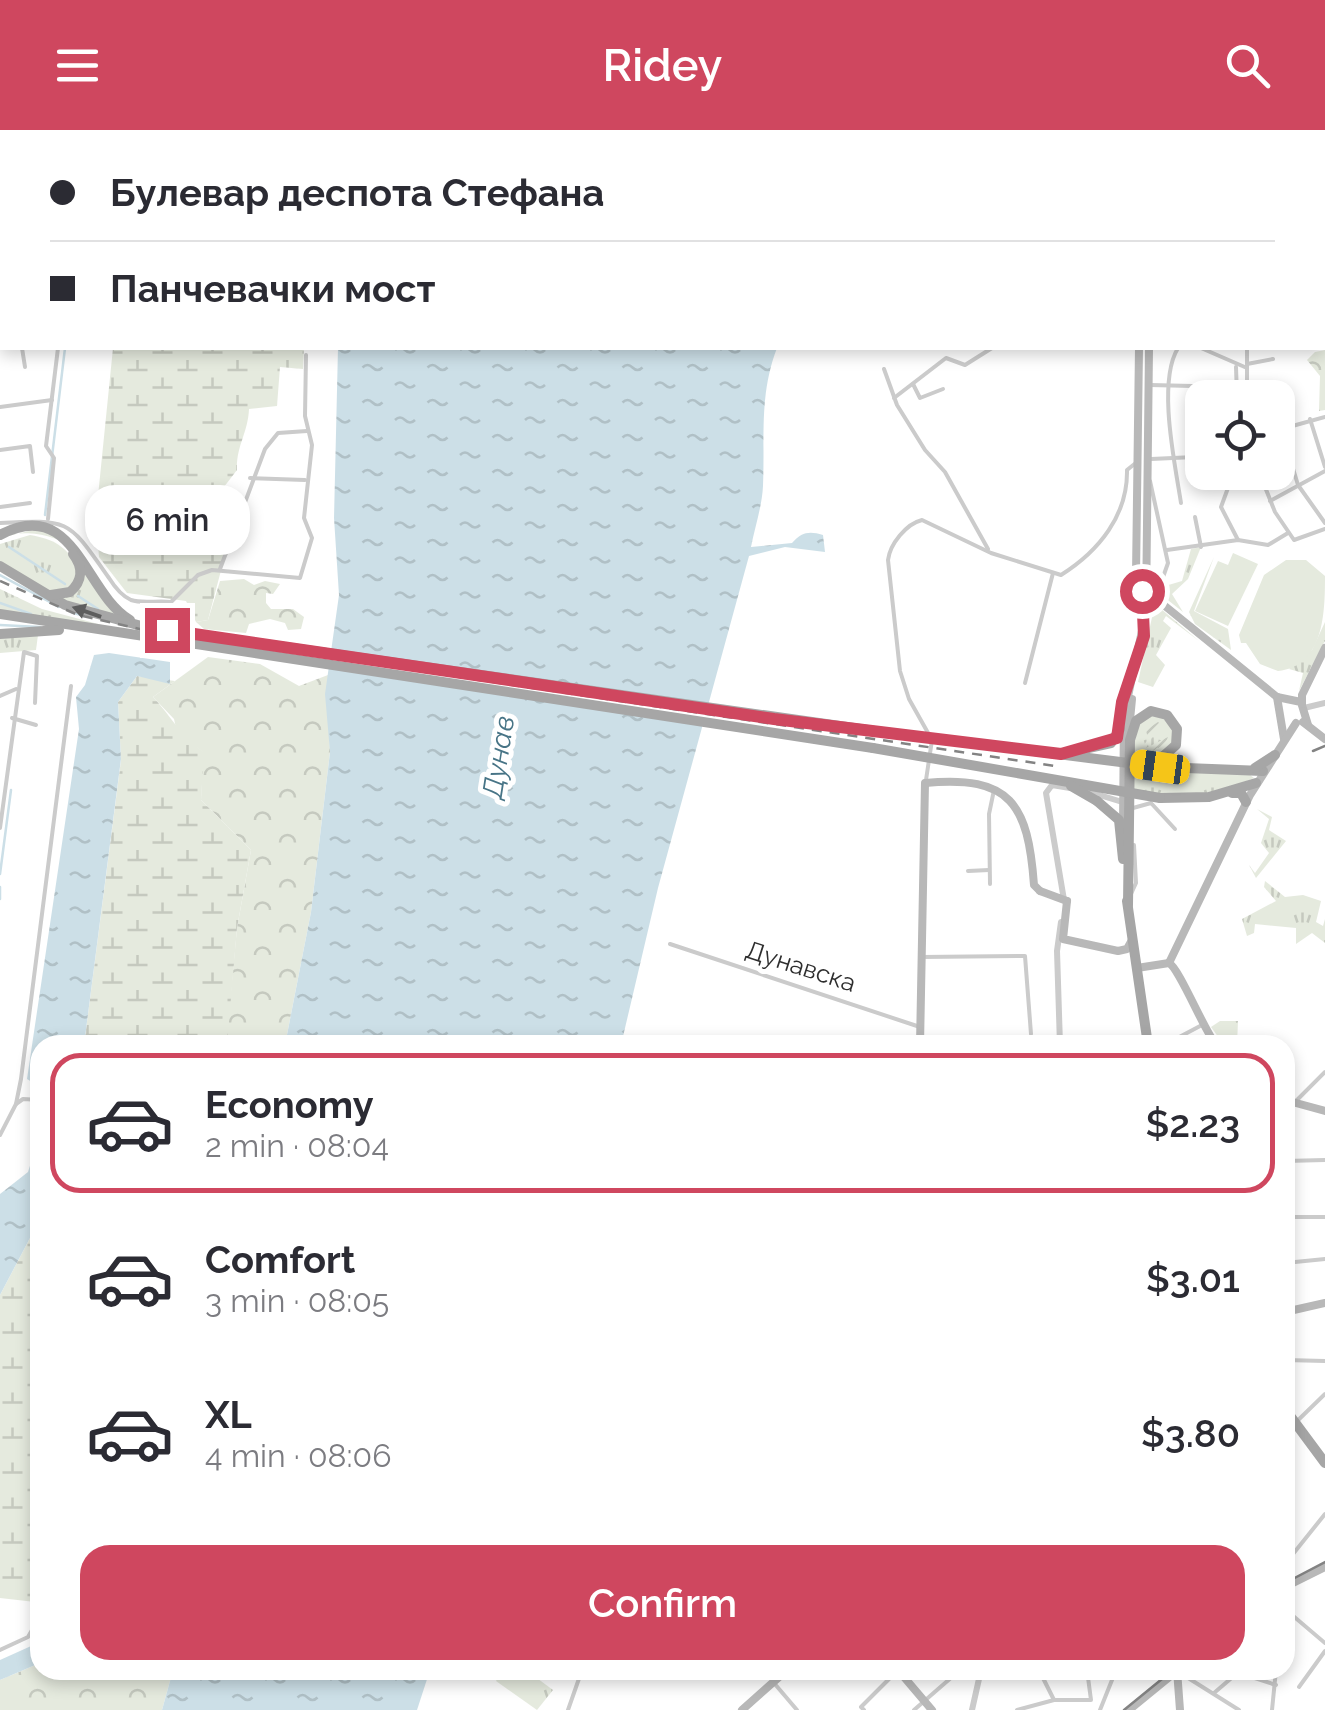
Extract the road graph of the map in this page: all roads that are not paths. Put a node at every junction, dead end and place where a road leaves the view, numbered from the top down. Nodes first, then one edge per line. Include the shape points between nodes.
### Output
1 (22, 350) edge
2 (58, 350) edge
3 (989, 350) edge
4 (1139, 350) edge
5 (1149, 350) edge
6 (1177, 350) edge
7 (1204, 350) edge
8 (1248, 350) edge
9 (306, 355) dead end
10 (1273, 360) dead end
11 (24, 366) dead end
12 (1247, 366) junction
13 (1236, 367) junction
14 (884, 369) dead end
15 (1236, 380) edge
16 (1247, 380) edge
17 (913, 384) junction
18 (1148, 385) junction
19 (1168, 386) junction
20 (1185, 386) edge
21 (943, 389) dead end
22 (894, 398) junction
23 (52, 400) junction
24 (0, 407) edge
25 (1325, 417) edge
26 (1310, 420) junction
27 (1295, 425) edge
28 (307, 431) junction
29 (0, 450) edge
30 (1185, 457) edge
31 (1175, 458) junction
32 (1142, 461) junction
33 (1325, 469) edge
34 (33, 472) dead end
35 (1146, 476) junction
36 (1295, 476) edge
37 (250, 478) junction
38 (308, 481) junction
39 (1298, 485) junction
40 (1228, 490) edge
41 (1266, 490) edge
42 (1270, 501) junction
43 (30, 502) dead end
44 (1181, 504) dead end
45 (0, 507) edge
46 (1195, 517) dead end
47 (48, 520) junction
48 (0, 522) edge
49 (1325, 526) edge
50 (1288, 533) junction
51 (0, 538) edge
52 (1238, 540) junction
53 (1201, 547) junction
54 (1166, 550) junction
55 (990, 553) junction
56 (0, 566) edge
57 (220, 569) junction
58 (1053, 573) junction
59 (32, 587) junction
60 (1146, 595) junction
61 (1159, 599) junction
62 (1146, 612) junction
63 (0, 614) edge
64 (145, 627) junction
65 (100, 631) junction
66 (0, 634) edge
67 (166, 635) junction
68 (1325, 648) edge
69 (1137, 662) junction
70 (1134, 681) junction
71 (1026, 684) dead end
72 (71, 686) dead end
73 (16, 689) junction
74 (0, 696) edge
75 (1276, 697) junction
76 (36, 703) dead end
77 (1325, 703) edge
78 (1299, 709) junction
79 (1282, 714) junction
80 (12, 718) junction
81 (740, 720) junction
82 (36, 725) dead end
83 (1120, 729) junction
84 (1284, 739) junction
85 (1325, 739) edge
86 (1130, 740) junction
87 (1002, 741) dead end
88 (977, 744) junction
89 (1061, 754) junction
90 (1275, 755) junction
91 (1160, 763) junction
92 (967, 764) junction
93 (1246, 770) junction
94 (983, 772) dead end
95 (3, 774) edge
96 (1259, 778) junction
97 (1061, 781) junction
98 (925, 783) junction
99 (994, 790) junction
100 (1226, 792) junction
101 (1099, 798) junction
102 (1125, 802) junction
103 (1246, 802) junction
104 (1119, 820) junction
105 (0, 828) edge
106 (1175, 829) dead end
107 (1122, 853) junction
108 (989, 870) junction
109 (968, 871) dead end
110 (990, 884) dead end
111 (1130, 900) junction
112 (1063, 939) junction
113 (1132, 939) junction
114 (670, 944) dead end
115 (1091, 945) junction
116 (1135, 955) junction
117 (921, 958) junction
118 (1170, 963) junction
119 (1060, 968) junction
120 (1137, 968) junction
121 (1202, 1025) junction
122 (920, 1026) junction
123 (1031, 1034) dead end
124 (920, 1035) edge
125 (1060, 1035) edge
126 (1147, 1035) edge
127 (1187, 1035) edge
128 (1209, 1035) edge
129 (1325, 1072) edge
130 (1295, 1096) edge
131 (30, 1098) edge
132 (1295, 1103) edge
133 (16, 1104) junction
134 (1325, 1111) edge
135 (0, 1134) edge
136 (1325, 1160) edge
137 (1295, 1161) edge
138 (1325, 1216) edge
139 (1295, 1217) edge
140 (1325, 1259) edge
141 (1295, 1263) edge
142 (1325, 1306) edge
143 (1295, 1312) edge
144 (1295, 1360) edge
145 (1325, 1360) edge
146 (1325, 1394) edge
147 (1295, 1421) edge
148 (1295, 1427) edge
149 (1325, 1463) edge
150 (1325, 1514) edge
151 (1295, 1552) edge
152 (1325, 1566) edge
153 (1295, 1581) edge
154 (1295, 1618) edge
155 (30, 1634) edge
156 (1325, 1644) edge
157 (0, 1650) edge
158 (1325, 1652) edge
159 (578, 1680) edge
160 (889, 1680) edge
161 (906, 1680) edge
162 (948, 1680) edge
163 (979, 1680) edge
164 (1044, 1680) edge
165 (1089, 1680) edge
166 (1112, 1680) edge
167 (1166, 1680) edge
168 (1178, 1680) edge
169 (1194, 1680) edge
170 (1225, 1680) edge
171 (1259, 1680) edge
172 (1276, 1680) edge
173 (774, 1682) joint
174 (1276, 1685) junction
175 (1299, 1687) dead end
176 (1214, 1693) junction
177 (1054, 1700) junction
178 (924, 1701) junction
179 (863, 1708) edge
180 (568, 1710) edge
181 (742, 1710) edge
182 (797, 1710) edge
183 (914, 1710) edge
184 (932, 1710) edge
185 (972, 1710) edge
186 (1017, 1710) edge
187 (1100, 1710) edge
188 (1130, 1710) edge
189 (1180, 1710) edge
190 (1239, 1710) edge
191 (1272, 1710) edge

1 - 11 street
2 - 23 street
3 - 17 street via 965,366 946,358
4 - 32 main road
5 - 18 main road
6 - 19 street
7 - 13 street
8 - 12 street
9 - 28 street
10 - 12 street
12 - 13 street
12 - 16 street
13 - 15 street
14 - 22 street
17 - 21 street via 920,398
17 - 22 street
18 - 19 street
18 - 32 main road
19 - 20 street
19 - 31 street
22 - 55 street
23 - 24 street
23 - 47 street
25 - 26 street
26 - 27 street
26 - 33 street
28 - 37 street via 275,435
28 - 38 street
29 - 34 street via 30,446
30 - 31 street
31 - 32 street
31 - 44 street
32 - 35 main road
32 - 58 street via 1126,472 1125,503 1094,551 1063,574
32 - 60 main road via 1137,582
33 - 39 street
35 - 54 street
35 - 60 main road
36 - 39 street
37 - 38 street
37 - 57 street
38 - 57 street via 304,518 312,538 300,578
39 - 42 street
39 - 49 street
40 - 52 street via 1222,507
41 - 42 street
42 - 50 street
43 - 45 street
46 - 53 street
47 - 48 street
47 - 57 street via 80,536 125,596 170,602 201,573
49 - 50 street via 1298,541
50 - 52 street via 1268,545
51 - 59 main road via 42,535 76,559 80,576 70,592 51,595
51 - 64 main road via 30,528 60,535 79,552 111,606
52 - 53 street
53 - 54 street
54 - 61 street
55 - 58 street
55 - 98 street via 922,520 889,552 900,671 932,740
56 - 59 main road
58 - 71 street
64 -> 59 main road via 81,611
60 - 61 main road
60 - 62 main road
61 - 62 main road
61 - 75 main road
62 - 69 main road
63 - 65 main road
64 - 67 main road
65 - 66 main road
65 - 67 main road
67 - 81 main road
68 - 78 main road
69 - 70 main road
69 - 83 main road
70 - 86 main road
70 - 107 main road via 1124,715
72 - 133 street
73 - 74 street
73 - 76 street via 22,653 35,654
73 - 80 street
75 - 78 main road
75 - 79 main road
77 - 78 street
78 - 79 main road
78 - 79 main road
78 - 84 main road
78 - 85 main road
79 - 84 main road
80 - 82 street
80 - 95 street
81 - 88 main road, bridge
81 - 92 main road, bridge
83 - 89 main road, bridge via 1116,740
83 - 102 main road
84 - 90 main road
86 - 91 main road via 1143,714 1167,715 1178,738
86 - 102 main road
87 - 88 main road, bridge
88 - 89 main road, bridge
89 - 91 main road, bridge
90 - 93 main road
90 - 96 main road
91 - 93 main road
92 - 94 main road, bridge
92 - 97 main road, bridge
93 - 96 main road
95 - 105 street
96 - 100 main road
96 - 103 main road
97 - 100 main road, bridge via 1160,798
97 - 101 main road, bridge
98 - 99 main road via 973,780
98 - 117 main road
99 - 108 street
99 - 112 main road, bridge via 1024,821 1034,885 1067,901
100 - 103 main road via 1240,792
101 - 102 street
101 - 104 main road
101 - 119 street via 1046,789 1064,899
102 - 104 main road
102 - 106 street via 1151,802
102 - 111 main road
103 - 118 main road
104 - 107 main road
107 - 111 main road
108 - 109 street
108 - 110 street
111 - 113 main road
112 - 115 main road
112 - 119 street
113 - 115 main road via 1122,951
113 - 116 main road
114 - 122 street, Дунавска
115 - 116 main road via 1109,956
116 - 120 main road
117 - 122 main road
117 - 123 street via 1025,957
118 - 120 main road
118 - 121 main road
119 - 125 street
120 - 126 main road
121 - 127 street
121 - 128 main road
122 - 124 main road
129 - 130 street
131 - 133 street
132 - 134 main road
133 - 135 street
136 - 137 street
138 - 139 street
140 - 141 street
142 - 143 main road
144 - 145 street
146 - 147 street
148 - 149 main road
150 - 151 street
152 - 153 main road
154 - 156 street
155 - 157 street
158 - 175 street
159 - 180 street
160 - 179 street
161 - 178 main road
162 - 178 street
163 - 185 street
164 - 177 street
165 - 177 street via 1092,1699
166 - 187 street
167 - 188 main road
168 - 189 main road
169 - 176 street
170 - 176 street
171 - 174 street
172 - 174 street
173 - 181 main road
173 - 182 street
174 - 191 street
176 - 190 street
177 - 186 street
178 - 183 street
178 - 184 main road

